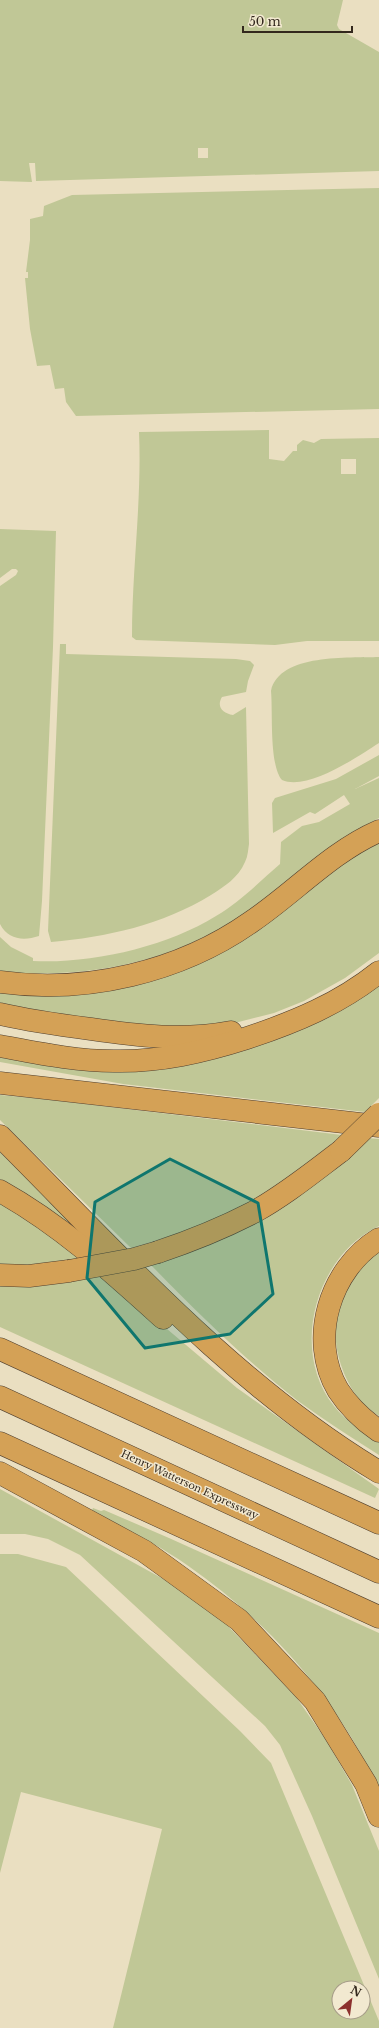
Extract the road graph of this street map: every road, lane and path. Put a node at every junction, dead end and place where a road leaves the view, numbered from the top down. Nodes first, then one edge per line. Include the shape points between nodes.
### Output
1 (379, 831) edge
2 (379, 962) edge
3 (379, 972) edge
4 (0, 982) edge
5 (0, 1014) edge
6 (0, 1046) edge
7 (0, 1076) edge
8 (0, 1083) edge
9 (29, 1086) junction
10 (379, 1114) edge
11 (379, 1126) edge
12 (0, 1136) edge
13 (0, 1191) edge
14 (379, 1239) edge
15 (0, 1275) edge
16 (0, 1349) edge
17 (215, 1349) junction
18 (0, 1397) edge
19 (379, 1431) edge
20 (0, 1443) edge
21 (379, 1472) edge
22 (0, 1473) edge
23 (379, 1523) edge
24 (379, 1572) edge
25 (379, 1617) edge
26 (379, 1816) edge

1 - 4 highway via 336,856 251,922 210,946 171,963 136,974 86,983 32,985
2 - 5 highway via 342,989 315,1004 258,1026 218,1034 167,1038 134,1035
3 - 6 highway via 350,994 290,1024 204,1051 176,1057 147,1061 88,1060
7 - 9 highway
8 - 9 highway
9 - 11 highway
10 - 15 highway, bridge via 341,1151 294,1186 255,1211 218,1230 134,1259 29,1276
12 - 17 highway
13 - 17 highway via 69,1235 171,1325
14 - 19 highway via 352,1262 335,1288 328,1309 325,1340 327,1359 338,1389 357,1414
16 - 23 highway
17 - 21 highway via 275,1401
18 - 24 highway, Henry Watterson Expressway
20 - 25 highway
22 - 26 highway via 144,1551 239,1620 315,1701 366,1784

